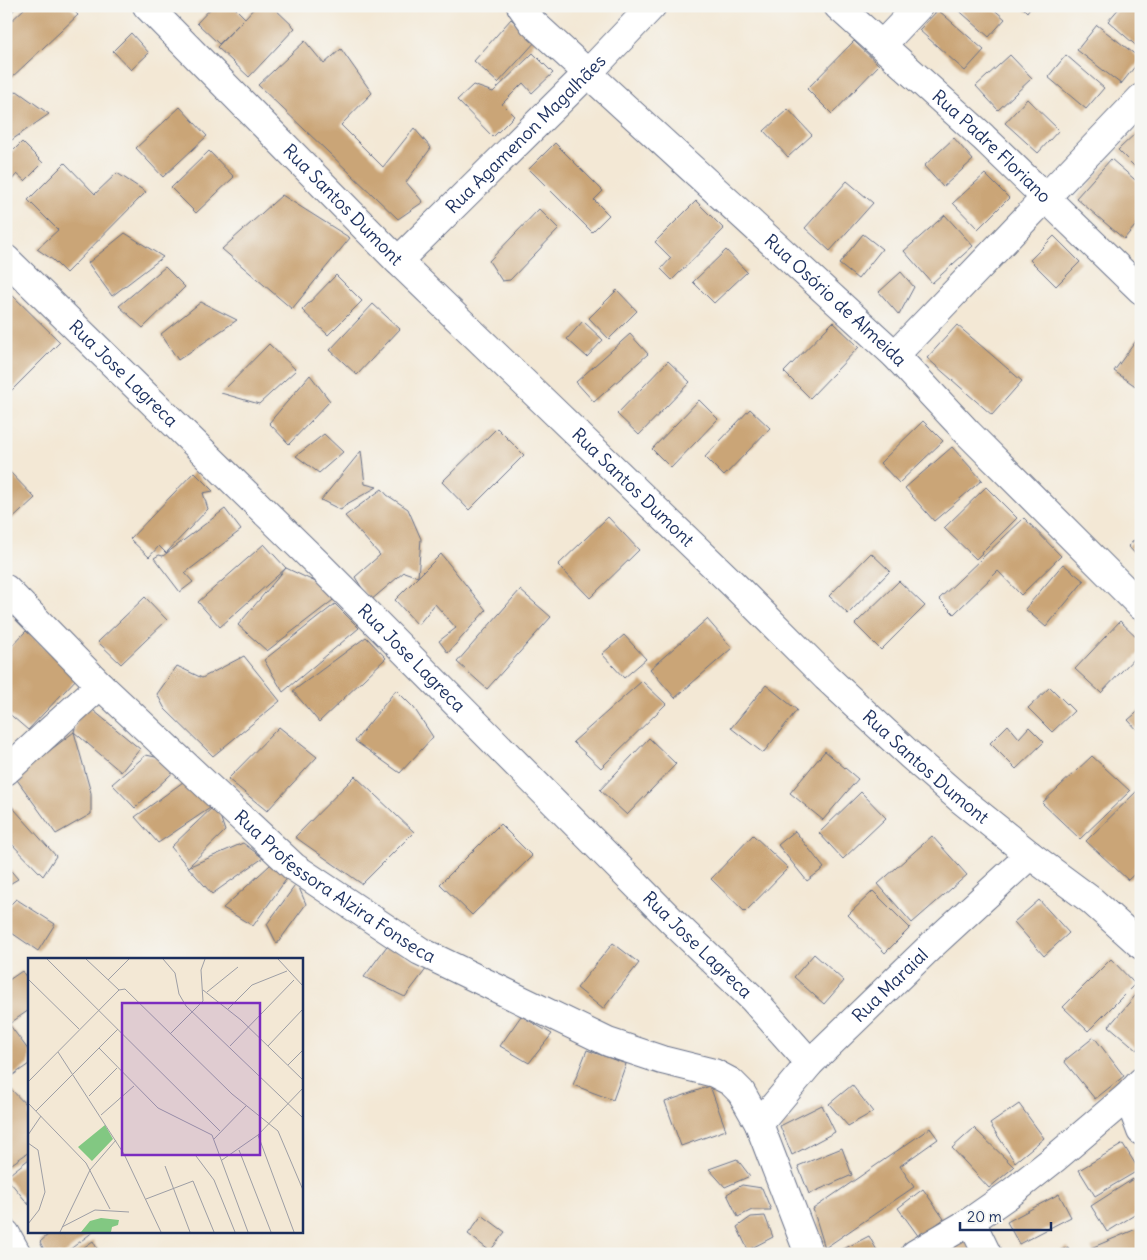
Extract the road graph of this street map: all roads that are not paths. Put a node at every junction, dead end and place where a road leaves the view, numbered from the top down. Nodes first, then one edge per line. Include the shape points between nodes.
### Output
1 (146, 6) edge
2 (521, 6) edge
3 (652, 6) edge
4 (838, 6) edge
5 (919, 6) edge
6 (882, 46) junction
7 (588, 73) junction
8 (1141, 98) edge
9 (1045, 197) junction
10 (6, 259) edge
11 (398, 260) junction
12 (1141, 290) edge
13 (895, 355) junction
14 (6, 589) edge
15 (1141, 606) edge
16 (100, 685) junction
17 (6, 771) edge
18 (1030, 855) junction
19 (1141, 945) edge
20 (810, 1063) junction
21 (1134, 1089) edge
22 (758, 1124) junction
23 (1141, 1131) edge
24 (971, 1221) junction
25 (6, 1234) edge
26 (17, 1254) edge
27 (809, 1254) edge
28 (915, 1254) edge
29 (987, 1254) edge

1 - 11 street, Rua Santos Dumont
2 - 7 street, Rua Osório de Almeida via 534,23
3 - 7 street, Rua Agamenon Magalhães
4 - 6 street, Rua Padre Floriano
5 - 6 street
6 - 9 street, Rua Padre Floriano
7 - 11 street, Rua Agamenon Magalhães
7 - 13 street, Rua Osório de Almeida
8 - 9 street
9 - 12 street, Rua Padre Floriano
9 - 13 street
10 - 20 street, Rua Jose Lagreca via 318,564 672,921 753,998
11 - 18 street, Rua Santos Dumont via 826,677 959,798
13 - 15 street, Rua Osório de Almeida
14 - 16 street, Rua Professora Alzira Fonseca
16 - 17 street
16 - 22 street, Rua Professora Alzira Fonseca via 294,867 420,951 608,1042 714,1073 731,1082 741,1092
18 - 19 street, Rua Santos Dumont via 1092,901
18 - 20 street, Rua Maraial
20 - 22 street, Rua Maraial
21 - 23 street
21 - 24 street via 1054,1159
22 - 27 street
24 - 28 street
24 - 29 street
25 - 26 street

